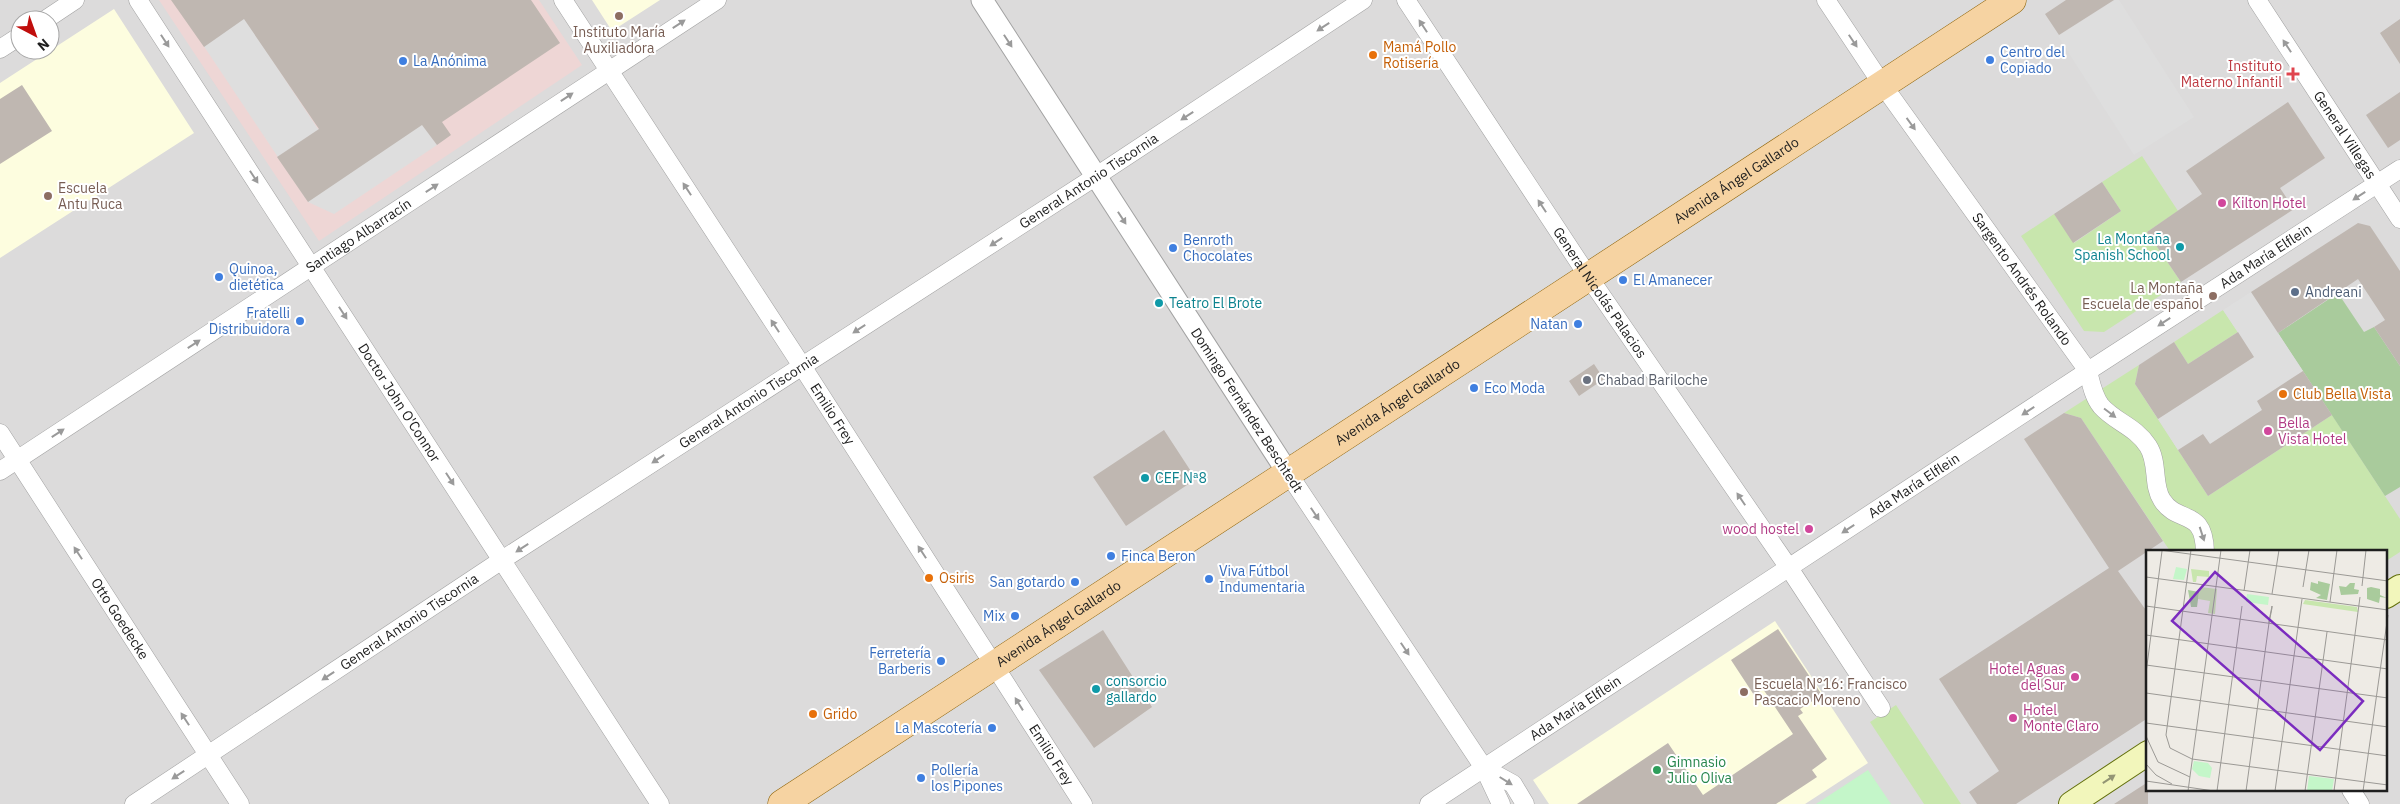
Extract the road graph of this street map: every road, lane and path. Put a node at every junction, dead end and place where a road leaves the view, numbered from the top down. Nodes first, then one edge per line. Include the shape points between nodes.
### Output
1 (76, 0) edge
2 (138, 0) edge
3 (563, 0) edge
4 (717, 0) edge
5 (982, 0) edge
6 (1363, 0) edge
7 (1406, 0) edge
8 (1826, 0) edge
9 (2012, 0) edge
10 (2257, 0) edge
11 (60, 10) edge
12 (609, 70) junction
13 (1882, 84) junction
14 (2400, 169) edge
15 (1096, 177) junction
16 (2377, 184) junction
17 (2400, 219) edge
18 (313, 266) junction
19 (1588, 276) junction
20 (802, 366) junction
21 (2088, 371) junction
22 (0, 434) edge
23 (17, 460) junction
24 (0, 471) edge
25 (1288, 473) junction
26 (2205, 550) edge
27 (502, 560) junction
28 (1789, 568) junction
29 (2400, 587) edge
30 (2388, 595) edge
31 (995, 666) junction
32 (1881, 708) dead end
33 (2146, 754) edge
34 (209, 755) junction
35 (1484, 768) junction
36 (2352, 792) edge
37 (134, 804) edge
38 (240, 804) edge
39 (660, 804) edge
40 (782, 804) edge
41 (1083, 804) edge
42 (1429, 804) edge
43 (1501, 804) edge
44 (1525, 804) edge
45 (2071, 804) edge
46 (2360, 804) edge

1 - 11 street
2 -> 18 street, Doctor John O'Connor
3 - 12 street, Emilio Frey
12 -> 4 street, Santiago Albarracín
5 -> 15 street, Domingo Fernández Beschtedt
6 -> 15 street, General Antonio Tiscornia
19 -> 7 street, General Nicolás Palacios
8 -> 13 street, Sargento Andrés Rolando
9 - 13 main road, Avenida Ángel Gallardo
16 -> 10 street, General Villegas
18 -> 12 street, Santiago Albarracín
20 -> 12 street, Emilio Frey
13 - 19 main road, Avenida Ángel Gallardo
13 -> 21 street, Sargento Andrés Rolando
14 - 16 street, Ada María Elflein
15 -> 20 street, General Antonio Tiscornia
15 -> 25 street, Domingo Fernández Beschtedt
16 - 17 street, General Villegas
16 -> 21 street, Ada María Elflein
23 -> 18 street, Santiago Albarracín
18 -> 27 street, Doctor John O'Connor
19 - 25 main road, Avenida Ángel Gallardo
28 -> 19 street, General Nicolás Palacios
20 -> 27 street, General Antonio Tiscornia
31 -> 20 street, Emilio Frey
21 -> 26 street, Sargento Andrés Rolando via 2101,406 2126,423 2147,445 2153,456 2162,501 2200,527
21 -> 28 street, Ada María Elflein
22 - 23 street, Otto Goedecke
23 - 24 street, Santiago Albarracín
34 -> 23 street, Otto Goedecke
25 - 31 main road, Avenida Ángel Gallardo
25 -> 35 street, Domingo Fernández Beschtedt
27 -> 34 street, General Antonio Tiscornia
27 - 39 street, Doctor John O'Connor
28 - 32 street, General Nicolás Palacios
28 - 35 street, Ada María Elflein
29 - 30 main road
31 - 40 main road, Avenida Ángel Gallardo
41 -> 31 street, Emilio Frey
45 -> 33 main road
34 -> 37 street, General Antonio Tiscornia
34 - 38 street, Otto Goedecke
35 - 42 street, Ada María Elflein
35 - 43 street, Domingo Fernández Beschtedt
35 -> 44 street, Domingo Fernández Beschtedt via 1513,784
36 - 46 street

